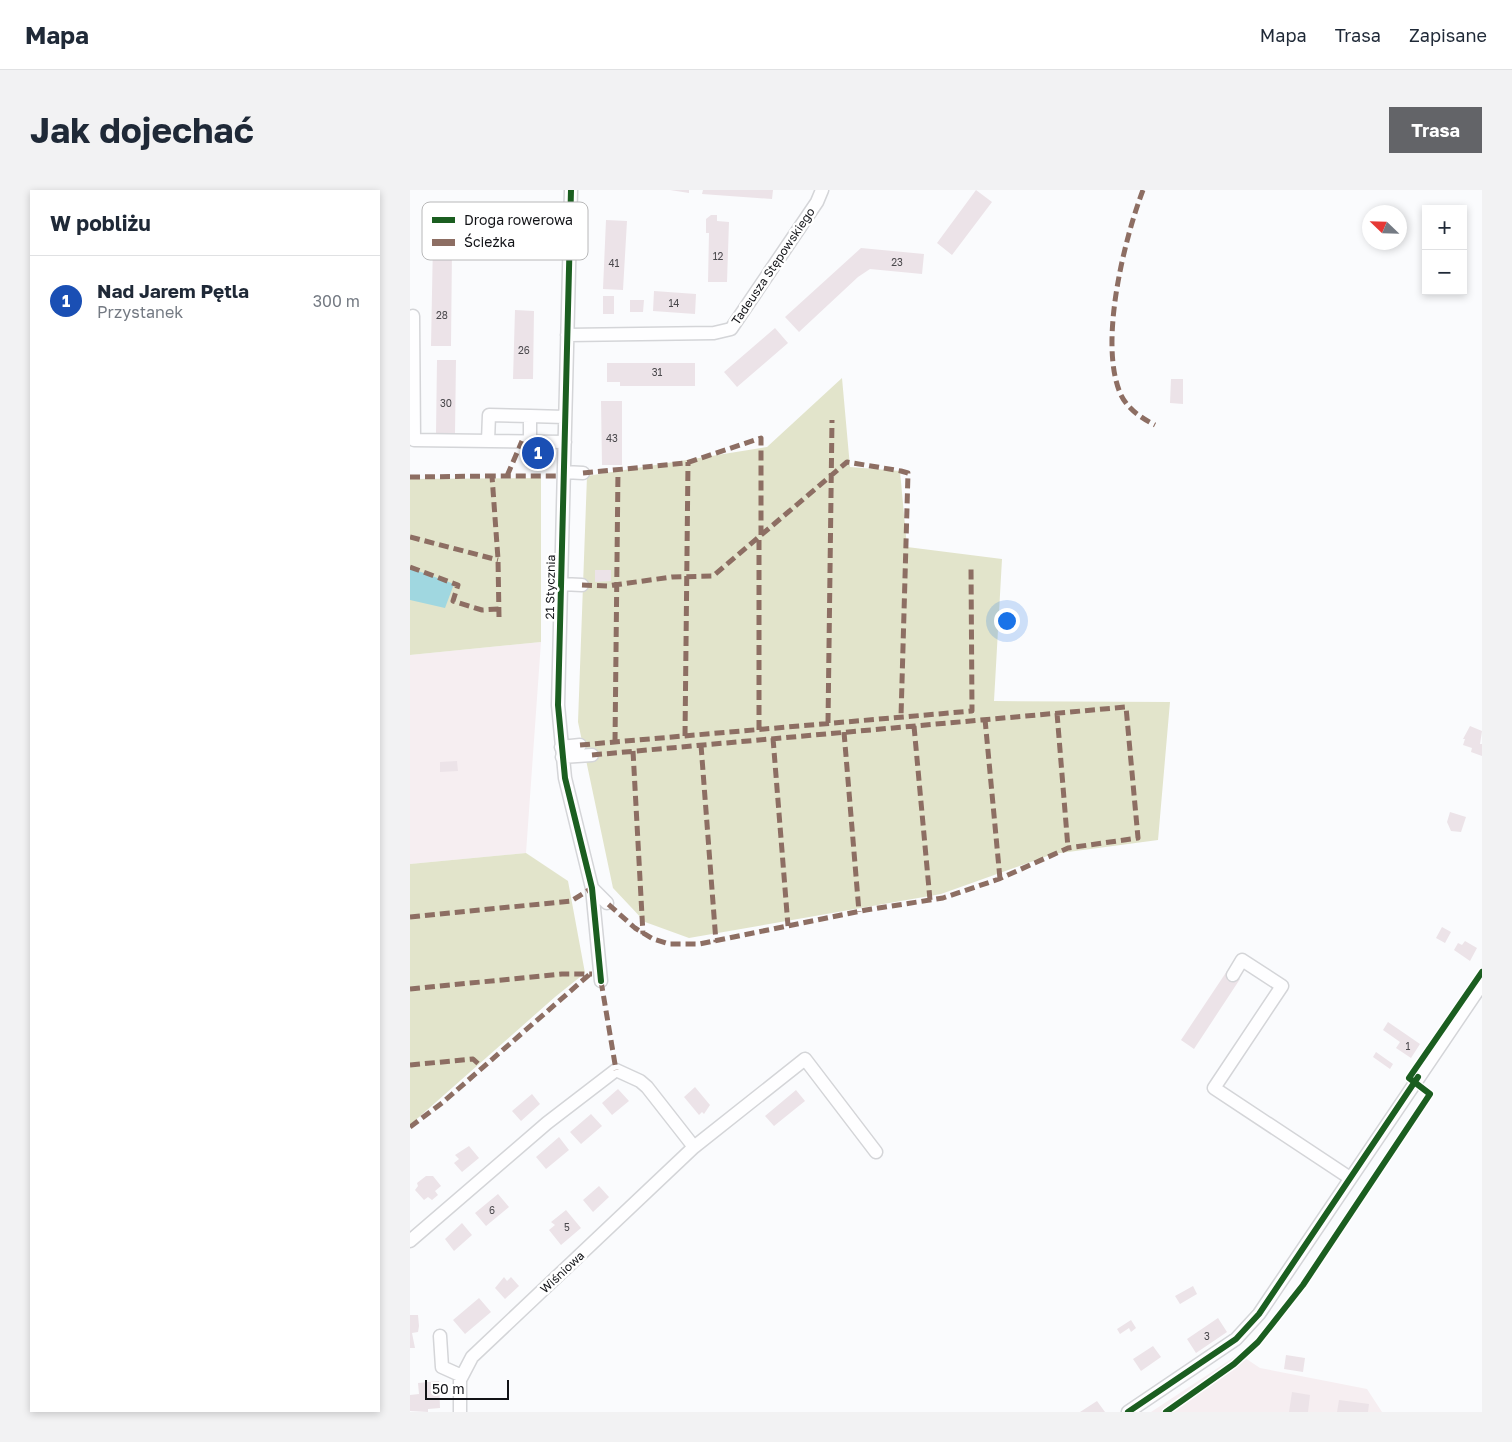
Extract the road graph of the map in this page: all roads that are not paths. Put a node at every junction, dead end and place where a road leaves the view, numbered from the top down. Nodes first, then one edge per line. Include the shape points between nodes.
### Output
1 (822, 190) edge
2 (569, 260) edge
3 (414, 316) dead end
4 (567, 336) junction
5 (412, 400) edge
6 (530, 416) junction
7 (565, 417) junction
8 (488, 441) junction
9 (530, 441) junction
10 (565, 442) junction
11 (564, 472) junction
12 (583, 473) dead end
13 (561, 584) junction
14 (582, 585) dead end
15 (580, 745) dead end
16 (562, 752) junction
17 (592, 755) dead end
18 (592, 888) junction
19 (607, 903) dead end
20 (1233, 975) dead end
21 (601, 980) dead end
22 (1482, 984) edge
23 (694, 1147) junction
24 (876, 1152) dead end
25 (1350, 1178) junction
26 (410, 1241) edge
27 (440, 1336) dead end
28 (462, 1376) junction
29 (460, 1412) edge
30 (1128, 1412) edge

1 - 4 street, Tadeusza Stępowskiego via 731,329 714,333
2 - 4 street, 21 Stycznia
3 - 5 street
4 - 7 street, 21 Stycznia
5 - 8 street via 414,440
6 - 7 street
6 - 8 street via 489,415
6 - 9 street
7 - 10 street, 21 Stycznia
8 - 9 street
9 - 10 street
10 - 11 street, 21 Stycznia
11 - 12 street
11 - 13 street, 21 Stycznia
13 - 14 street
13 - 16 street, 21 Stycznia via 558,705
15 - 16 street
16 - 17 street
16 - 18 street, 21 Stycznia via 565,778
18 - 19 street
18 - 21 street, 21 Stycznia
20 - 25 street via 1242,960 1282,986 1214,1088
22 - 25 street
23 - 24 street, Wiśniowa via 805,1059
23 - 26 street via 647,1087 616,1070 547,1123
23 - 28 street, Wiśniowa via 472,1357
25 - 30 street via 1260,1314 1236,1339
27 - 28 street via 442,1367
28 - 29 street, Wiśniowa via 458,1391

